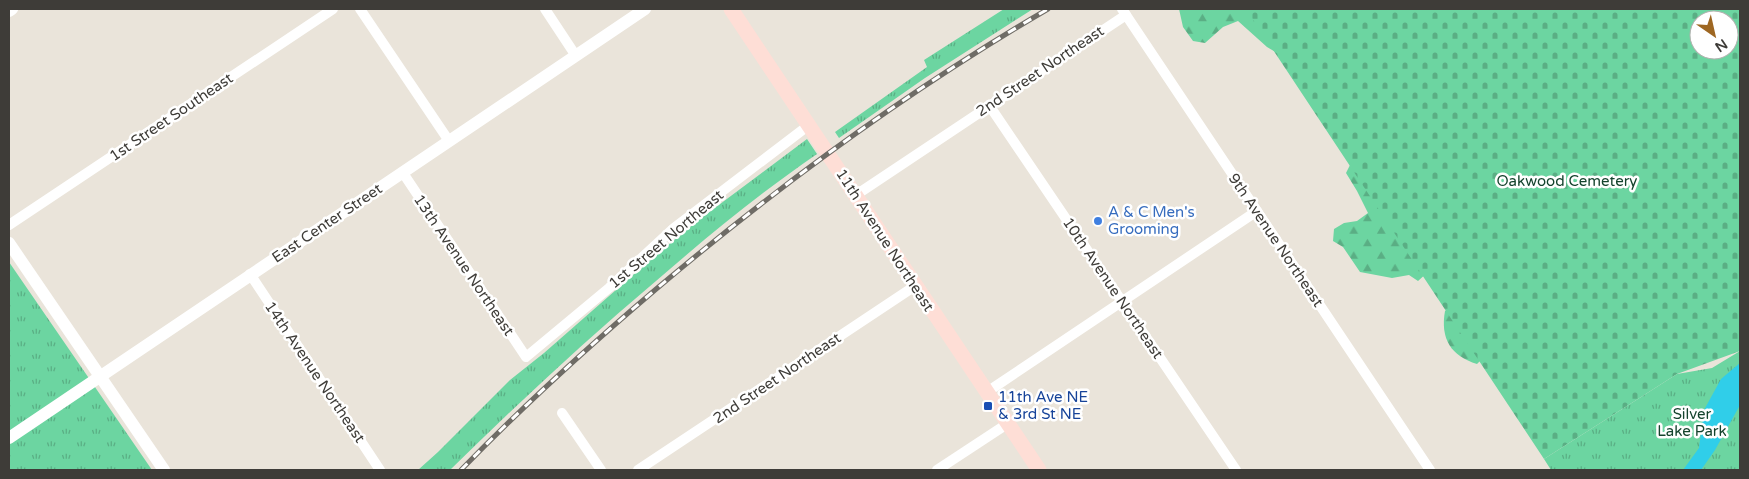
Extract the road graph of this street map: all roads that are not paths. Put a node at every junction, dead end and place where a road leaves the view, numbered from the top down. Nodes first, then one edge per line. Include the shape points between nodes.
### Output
1 (12, 9) edge
2 (333, 9) edge
3 (360, 9) edge
4 (545, 9) edge
5 (645, 9) edge
6 (731, 9) edge
7 (9, 11) edge
8 (1124, 12) edge
9 (576, 56) junction
10 (990, 105) junction
11 (809, 125) junction
12 (449, 141) junction
13 (403, 173) junction
14 (856, 195) junction
15 (1257, 211) junction
16 (9, 225) edge
17 (9, 243) edge
18 (250, 274) junction
19 (915, 286) junction
20 (1122, 302) junction
21 (526, 356) joint
22 (101, 376) junction
23 (987, 392) junction
24 (562, 413) dead end
25 (1007, 424) junction
26 (9, 438) edge
27 (164, 470) edge
28 (380, 470) edge
29 (601, 470) edge
30 (638, 470) edge
31 (937, 470) edge
32 (1039, 470) edge
33 (1236, 470) edge
34 (1430, 470) edge

1 - 7 street
2 - 16 street, 1st Street Southeast
3 - 12 street
4 - 9 street
5 - 9 street, East Center Street
6 - 11 main road, 11th Avenue Northeast
8 - 10 street, 2nd Street Northeast
8 - 15 street, 9th Avenue Northeast
9 - 12 street, East Center Street
10 - 14 street, 2nd Street Northeast
10 - 20 street, 10th Avenue Northeast
11 - 14 main road, 11th Avenue Northeast
11 - 21 street, 1st Street Northeast via 674,228
12 - 13 street, East Center Street
13 - 18 street, East Center Street
13 - 21 street, 13th Avenue Northeast
14 - 19 main road, 11th Avenue Northeast
15 - 20 street
15 - 34 street, 9th Avenue Northeast
17 - 22 street
18 - 22 street, East Center Street
18 - 28 street, 14th Avenue Northeast
19 - 23 main road, 11th Avenue Northeast
19 - 30 street, 2nd Street Northeast
20 - 23 street
20 - 33 street, 10th Avenue Northeast
22 - 26 street, East Center Street
22 - 27 street
23 - 25 main road, 11th Avenue Northeast
24 - 29 street
25 - 31 street
25 - 32 main road, 11th Avenue Northeast

